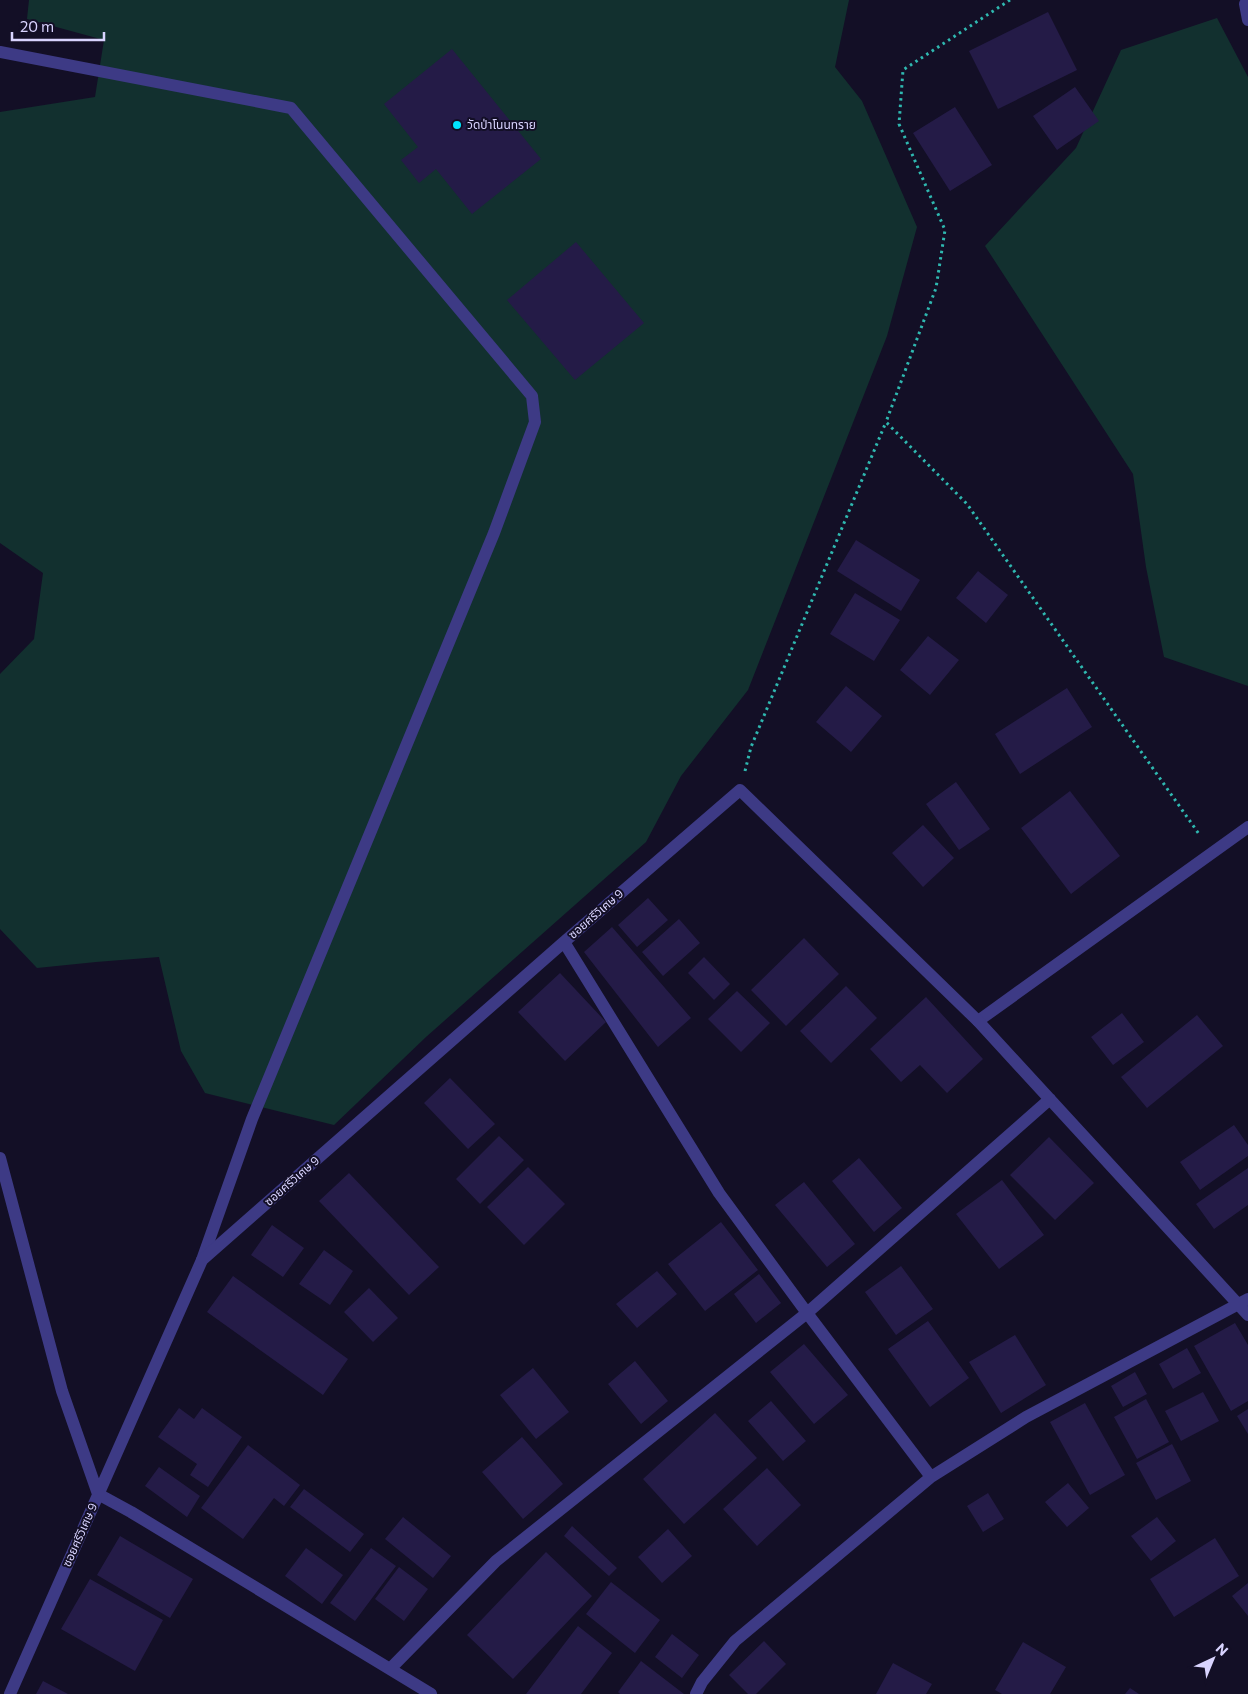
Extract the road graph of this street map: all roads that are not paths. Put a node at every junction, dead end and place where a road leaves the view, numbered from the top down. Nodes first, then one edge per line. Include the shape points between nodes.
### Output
1 (1245, 1) edge
2 (1248, 20) edge
3 (0, 52) edge
4 (1248, 826) edge
5 (564, 942) junction
6 (978, 1020) junction
7 (1050, 1099) junction
8 (0, 1158) edge
9 (202, 1260) junction
10 (1243, 1301) edge
11 (806, 1313) junction
12 (1248, 1315) edge
13 (931, 1477) junction
14 (98, 1494) junction
15 (390, 1669) junction
16 (10, 1694) edge
17 (431, 1694) edge
18 (696, 1694) edge

1 - 2 street
3 - 9 street via 291,108 532,396 535,422 494,533 252,1119
4 - 6 street
5 - 6 street, ซอยศรีวิเศษ 9 via 740,790
5 - 9 street, ซอยศรีวิเศษ 9
5 - 11 street via 719,1193
6 - 7 street
7 - 10 street
7 - 11 street
8 - 14 street via 62,1391
9 - 14 street, ซอยศรีวิเศษ 9
10 - 12 street
10 - 13 street via 1026,1417
11 - 13 street
11 - 15 street via 496,1561
13 - 18 street via 735,1641
14 - 15 street
14 - 16 street, ซอยศรีวิเศษ 9
15 - 17 street

